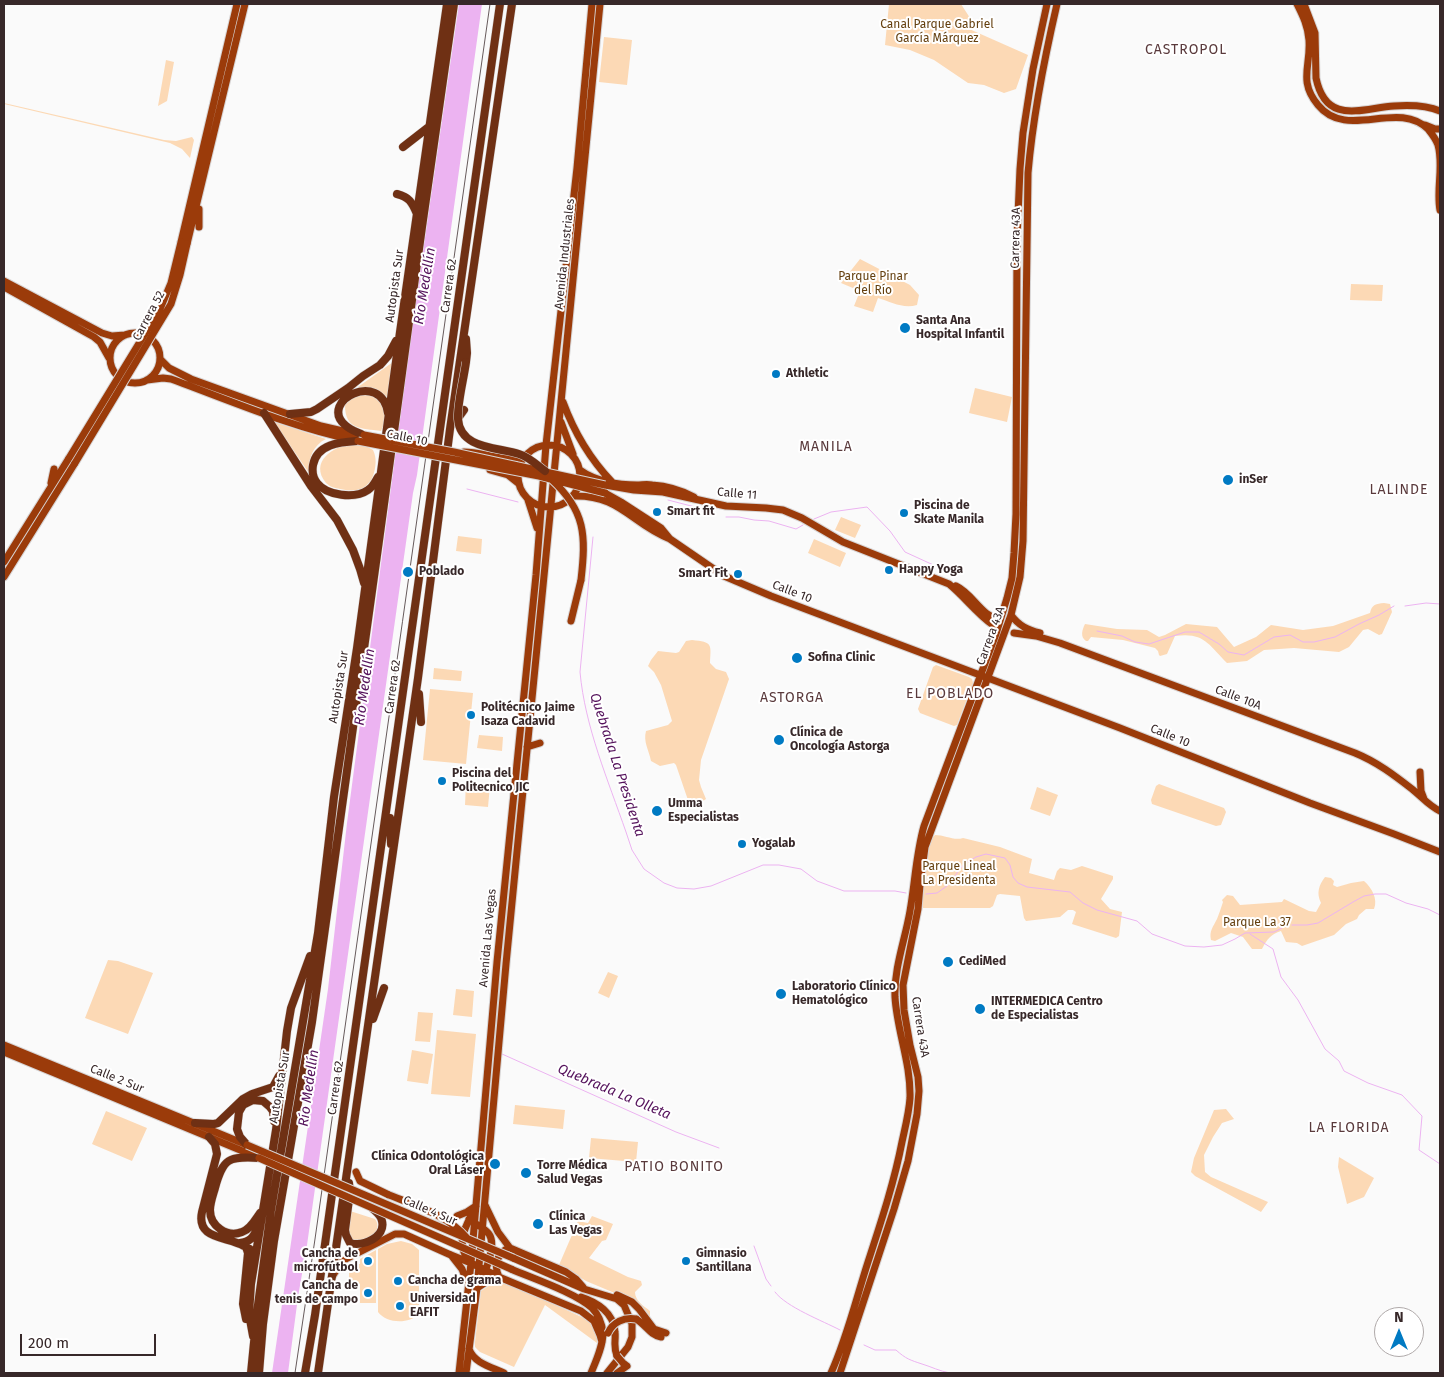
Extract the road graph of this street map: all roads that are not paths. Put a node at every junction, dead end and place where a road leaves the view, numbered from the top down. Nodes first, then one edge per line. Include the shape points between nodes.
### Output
1 (237, 4) edge
2 (245, 4) edge
3 (447, 4) edge
4 (454, 4) edge
5 (500, 4) edge
6 (512, 4) edge
7 (592, 4) edge
8 (600, 4) edge
9 (1047, 4) edge
10 (1057, 4) edge
11 (1298, 4) edge
12 (1304, 4) edge
13 (230, 98) dead end
14 (221, 106) junction
15 (212, 108) junction
16 (1432, 108) junction
17 (1440, 111) edge
18 (1440, 116) edge
19 (1423, 124) junction
20 (430, 126) junction
21 (207, 128) junction
22 (1440, 129) edge
23 (1440, 141) edge
24 (403, 147) dead end
25 (1439, 156) edge
26 (397, 194) dead end
27 (195, 197) junction
28 (1440, 210) edge
29 (417, 214) junction
30 (180, 222) dead end
31 (198, 227) dead end
32 (422, 227) junction
33 (409, 270) junction
34 (4, 281) edge
35 (4, 287) edge
36 (465, 328) junction
37 (400, 332) junction
38 (125, 335) junction
39 (110, 358) junction
40 (160, 359) junction
41 (147, 380) junction
42 (562, 399) junction
43 (464, 410) dead end
44 (264, 413) junction
45 (290, 414) junction
46 (560, 418) junction
47 (388, 420) junction
48 (450, 429) junction
49 (360, 438) junction
50 (546, 444) junction
51 (557, 446) junction
52 (454, 455) junction
53 (525, 455) junction
54 (574, 457) junction
55 (72, 460) junction
56 (54, 469) dead end
57 (381, 470) junction
58 (580, 470) junction
59 (545, 471) junction
60 (74, 473) dead end
61 (551, 478) junction
62 (518, 483) junction
63 (606, 485) junction
64 (49, 490) junction
65 (55, 496) junction
66 (572, 496) junction
67 (595, 497) junction
68 (528, 498) junction
69 (542, 506) junction
70 (552, 506) junction
71 (539, 538) junction
72 (670, 539) junction
73 (4, 562) edge
74 (4, 577) edge
75 (949, 584) junction
76 (365, 588) junction
77 (1011, 615) junction
78 (571, 620) dead end
79 (1000, 620) junction
80 (993, 625) dead end
81 (1014, 633) dead end
82 (1086, 653) junction
83 (980, 675) junction
84 (418, 678) junction
85 (988, 678) junction
86 (421, 722) dead end
87 (540, 743) dead end
88 (527, 747) junction
89 (1420, 772) dead end
90 (389, 800) junction
91 (1425, 801) junction
92 (332, 809) junction
93 (1440, 811) edge
94 (336, 838) junction
95 (1440, 852) edge
96 (392, 864) junction
97 (318, 933) junction
98 (384, 988) dead end
99 (367, 1035) junction
100 (4, 1045) edge
101 (4, 1052) edge
102 (283, 1067) junction
103 (195, 1123) junction
104 (276, 1130) junction
105 (221, 1134) joint
106 (211, 1138) junction
107 (247, 1145) junction
108 (258, 1158) junction
109 (347, 1166) junction
110 (356, 1172) dead end
111 (484, 1202) junction
112 (476, 1206) junction
113 (262, 1207) junction
114 (370, 1207) junction
115 (470, 1222) junction
116 (482, 1228) junction
117 (259, 1237) junction
118 (469, 1240) junction
119 (240, 1243) junction
120 (510, 1248) junction
121 (248, 1253) junction
122 (451, 1255) junction
123 (471, 1263) junction
124 (482, 1269) junction
125 (499, 1277) junction
126 (331, 1280) junction
127 (468, 1286) junction
128 (477, 1288) junction
129 (584, 1289) junction
130 (599, 1294) junction
131 (573, 1296) junction
132 (251, 1327) junction
133 (255, 1341) junction
134 (602, 1342) junction
135 (469, 1349) junction
136 (251, 1373) edge
137 (258, 1373) edge
138 (305, 1373) edge
139 (319, 1373) edge
140 (459, 1373) edge
141 (466, 1373) edge
142 (504, 1373) edge
143 (591, 1373) edge
144 (594, 1373) edge
145 (607, 1373) edge
146 (617, 1373) edge
147 (831, 1373) edge
148 (840, 1373) edge

1 - 15 main road, Carrera 52
2 - 14 main road, Carrera 52
3 - 20 highway, Autopista Sur
4 - 32 highway, Autopista Sur
5 - 90 highway, Carrera 62
6 - 36 highway, Carrera 62
7 - 50 main road, Avenida Industriales
8 - 42 main road, Avenida Industriales
9 - 79 main road, Carrera 43A via 1033,69 1020,169 1016,514 1008,593
10 - 77 main road, Carrera 43A via 1031,134 1023,541 1020,577
11 - 19 main road via 1309,38 1308,87 1322,110 1344,121 1405,117
12 - 16 main road via 1315,33 1317,85 1332,105 1352,112 1395,106
13 - 14 main road
14 - 27 main road, Carrera 52
15 - 21 main road, Carrera 52
15 - 21 main road via 203,119
16 - 17 main road
16 - 18 main road
19 - 22 main road
19 - 25 main road via 1436,141
20 - 24 highway
20 - 29 highway, Autopista Sur
21 - 27 main road, Carrera 52
23 - 25 main road
25 - 28 main road
26 - 29 highway via 410,200
27 - 30 main road
27 - 31 main road
27 - 55 main road, Carrera 52, bridge via 171,304
29 - 33 highway, Autopista Sur
32 - 33 highway
32 - 94 highway, Autopista Sur
33 - 37 highway, Autopista Sur
34 - 38 main road via 102,333
35 - 39 main road via 94,336
36 - 48 highway, Carrera 62
36 - 59 highway, bridge via 467,353 458,417 462,433 473,442 526,457
37 - 45 highway via 380,365 317,409
37 - 47 highway, Autopista Sur
38 - 39 main road via 114,344
38 - 40 main road via 146,336 157,346
39 - 41 main road via 113,370 121,379 132,383
40 - 41 main road via 158,367
40 - 45 main road, Calle 10 via 182,375
41 - 44 main road, Calle 10 via 171,379
42 - 46 main road, Avenida Industriales
42 - 63 main road
43 - 48 highway
44 - 49 main road, Calle 10 via 326,434
44 - 76 highway via 337,520 353,550
45 - 49 main road, Calle 10
46 - 51 main road, Avenida Industriales
46 - 54 main road
47 - 49 highway via 387,406 378,395 365,391 352,393 342,401 340,419
47 - 57 highway, Autopista Sur
48 - 84 highway, Carrera 62
49 - 52 main road, Calle 10, bridge
49 - 57 highway via 334,443 318,453 312,468 318,485 333,493 361,493 374,485
50 - 51 main road
50 - 53 main road
50 - 69 main road, Avenida Industriales
51 - 54 main road
51 - 70 main road, Avenida Industriales
52 - 53 main road, bridge via 468,452 502,458
52 - 59 main road, Calle 10, bridge
52 - 61 main road, Calle 10, bridge
52 - 62 main road, bridge via 465,464 503,473
53 - 62 main road via 518,468
54 - 58 main road
55 - 64 main road, Carrera 52
55 - 65 main road, Carrera 52
56 - 64 main road
57 - 76 highway, Autopista Sur
58 - 63 main road
58 - 66 main road via 580,480
59 - 63 main road, Calle 10, bridge
60 - 65 main road
61 - 63 main road, Calle 10, bridge
61 - 78 main road, bridge via 568,497 579,519 584,543 581,580
62 - 68 main road
63 - 67 main road via 594,488
63 - 72 main road, Calle 10 via 621,502 661,528
63 - 75 main road, Calle 11 via 793,514 858,549
64 - 73 main road, Carrera 52
65 - 74 main road, Carrera 52
66 - 67 main road
66 - 70 main road via 562,504
67 - 72 main road via 617,506 657,534
68 - 69 main road
68 - 71 main road
69 - 70 main road
69 - 71 main road, Avenida Las Vegas
70 - 88 main road, Avenida Las Vegas
71 - 112 main road, Avenida Las Vegas
72 - 83 main road, Calle 10 via 724,576
75 - 79 main road via 962,589 991,617
75 - 80 main road
76 - 92 highway, Autopista Sur
77 - 82 main road via 1026,629 1072,644
77 - 85 main road, Carrera 43A
79 - 83 main road, Carrera 43A
81 - 82 main road, Calle 10A via 1048,639
82 - 91 main road, Calle 10A via 1368,758
83 - 85 main road, Calle 10
83 - 147 main road, Carrera 43A via 919,845 895,987 909,1078 908,1112 886,1210
84 - 86 highway
84 - 96 highway, Carrera 62
85 - 95 main road, Calle 10
85 - 148 main road, Carrera 43A via 925,846 918,909 903,985 904,1010 918,1077 917,1114 894,1209
87 - 88 main road
88 - 111 main road, Avenida Las Vegas
89 - 91 main road
90 - 96 highway
90 - 138 highway, Carrera 62
91 - 93 main road, Calle 10A
92 - 94 highway
92 - 97 highway, Autopista Sur
94 - 137 highway, Autopista Sur via 312,1022 274,1241
96 - 99 highway, Carrera 62
97 - 102 highway via 291,1008
97 - 133 highway, Autopista Sur via 271,1210
98 - 99 highway
99 - 109 highway, Carrera 62
100 - 103 main road, Calle 2 Sur
101 - 106 main road, Calle 2 Sur
102 - 103 highway via 276,1085 243,1099 218,1123
102 - 104 highway
103 - 105 main road, Calle 2 Sur
104 - 107 highway via 270,1107 263,1101 249,1101 239,1112 237,1129
104 - 113 highway
105 - 107 main road, Calle 4 Sur
106 - 108 main road, Calle 4 Sur
106 - 119 highway via 217,1150 201,1217 204,1229 213,1236
107 - 118 main road, Calle 4 Sur, bridge
108 - 113 highway via 240,1157 227,1162 219,1174 211,1219 222,1231 235,1234 249,1228
108 - 114 main road, Calle 4 Sur, bridge
109 - 114 highway via 350,1192 345,1230 348,1240 354,1244 362,1244 378,1235 382,1227 382,1220
109 - 126 highway, Carrera 62
110 - 118 main road, bridge via 360,1181 444,1218
111 - 116 main road, Avenida Las Vegas
111 - 120 main road via 493,1224
112 - 115 main road, Avenida Las Vegas
112 - 115 main road via 457,1216
113 - 117 highway
113 - 119 highway via 253,1237
114 - 131 main road, Calle 4 Sur, bridge
115 - 116 main road
115 - 123 main road, Avenida Las Vegas
116 - 124 main road, Avenida Las Vegas
116 - 124 main road via 492,1241
117 - 121 highway
117 - 132 highway via 251,1284
118 - 129 main road, Calle 4 Sur, bridge
119 - 121 highway
120 - 125 main road via 498,1257
120 - 129 main road via 566,1272
121 - 132 highway via 243,1304 246,1322
122 - 123 main road
122 - 126 main road via 404,1234 395,1234 344,1260
122 - 127 main road via 462,1269
123 - 124 main road
123 - 127 main road, Avenida Las Vegas
124 - 125 main road
124 - 128 main road, Avenida Las Vegas
125 - 128 main road
125 - 134 main road via 586,1314 596,1324
126 - 139 highway, Carrera 62
127 - 140 main road, Avenida Las Vegas
128 - 135 main road, Avenida Las Vegas
129 - 130 main road, Calle 4 Sur
130 - 144 main road, bridge via 626,1298 654,1329 664,1335 655,1336 636,1319 620,1320 610,1328
130 - 145 main road, Calle 4 Sur via 621,1301 633,1328 623,1354
131 - 134 main road via 596,1314 602,1328
131 - 146 main road, bridge via 601,1306 613,1323 617,1356 625,1365
132 - 133 highway
133 - 136 highway, Autopista Sur
134 - 143 main road
135 - 141 main road, Avenida Las Vegas
135 - 142 main road via 475,1360

